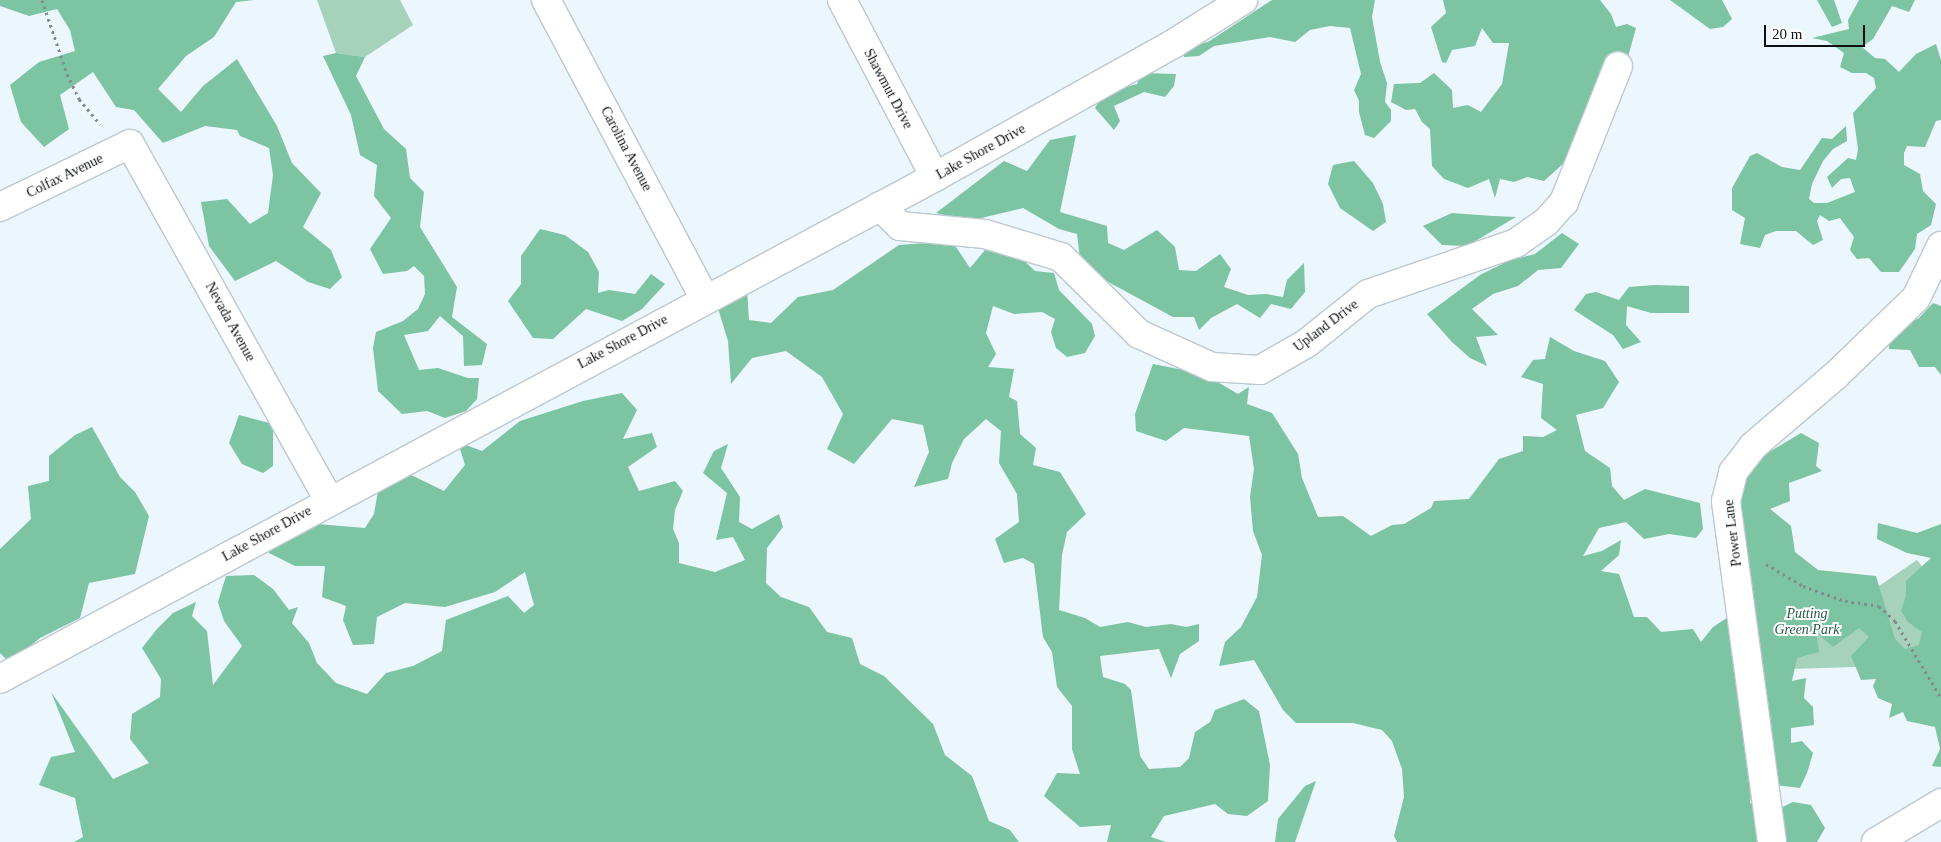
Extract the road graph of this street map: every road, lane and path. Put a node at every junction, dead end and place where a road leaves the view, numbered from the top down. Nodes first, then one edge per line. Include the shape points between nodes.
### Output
1 (42, 0) edge
2 (546, 0) edge
3 (842, 0) edge
4 (1244, 0) edge
5 (1618, 66) dead end
6 (130, 144) junction
7 (935, 178) junction
8 (880, 206) junction
9 (0, 207) edge
10 (1941, 246) edge
11 (705, 299) junction
12 (329, 500) junction
13 (1732, 534) junction
14 (0, 679) edge
15 (1941, 698) edge
16 (1941, 803) edge
17 (1772, 842) edge
18 (1876, 842) edge

1 - 6 path via 79,99 96,121
2 - 11 street, Carolina Avenue
3 - 7 street, Shawmut Drive
4 - 7 street, Lake Shore Drive
5 - 8 street, Upland Drive via 1564,202 1546,222 1516,243 1368,294 1307,343 1260,370 1212,366 1139,334 1061,257 986,234 900,226
6 - 9 street, Colfax Avenue
6 - 12 street, Nevada Avenue
7 - 8 street, Lake Shore Drive
8 - 11 street, Lake Shore Drive
10 - 13 street, Power Lane via 1916,298 1834,376 1753,446 1733,472 1726,501
11 - 12 street, Lake Shore Drive
12 - 14 street, Lake Shore Drive
13 - 15 path via 1752,548 1763,563 1803,586 1846,601 1879,606 1895,621
13 - 17 street, Power Lane
16 - 18 street

